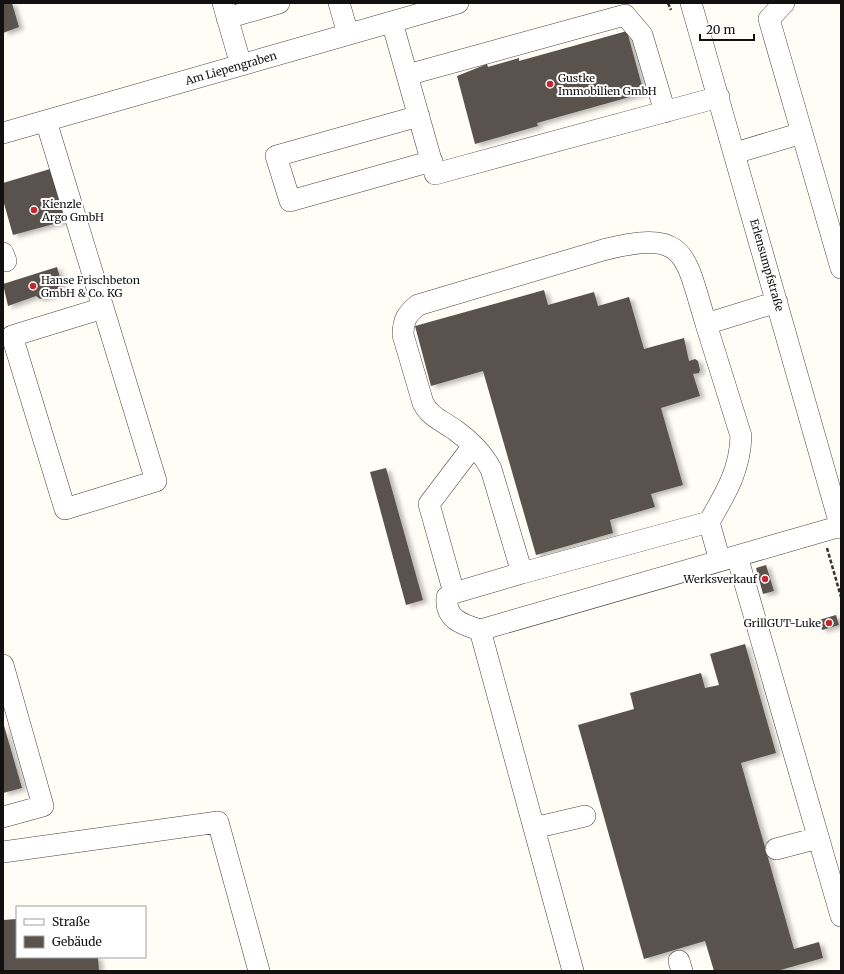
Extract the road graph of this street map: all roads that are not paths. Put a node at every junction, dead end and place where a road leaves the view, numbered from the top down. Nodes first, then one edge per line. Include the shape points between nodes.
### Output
1 (279, 3) edge
2 (339, 3) edge
3 (458, 3) edge
4 (691, 3) edge
5 (784, 3) edge
6 (225, 11) edge
7 (392, 22) junction
8 (348, 34) junction
9 (241, 65) junction
10 (407, 75) junction
11 (719, 97) junction
12 (665, 112) junction
13 (419, 116) junction
14 (46, 121) junction
15 (3, 133) edge
16 (802, 133) junction
17 (735, 153) junction
18 (432, 161) junction
19 (841, 268) edge
20 (777, 302) junction
21 (103, 308) junction
22 (706, 324) junction
23 (474, 446) junction
24 (709, 522) junction
25 (841, 527) edge
26 (729, 558) junction
27 (522, 573) junction
28 (454, 593) junction
29 (480, 630) junction
30 (3, 666) edge
31 (585, 816) dead end
32 (3, 817) edge
33 (534, 828) junction
34 (818, 838) junction
35 (776, 849) dead end
36 (3, 852) edge
37 (841, 916) edge
38 (259, 971) edge
39 (573, 971) edge

1 - 6 street
2 - 8 street
3 - 7 street, Am Liepengraben
4 - 11 street, Erlensumpfstraße
5 - 16 street via 769,20
6 - 9 street
7 - 8 street, Am Liepengraben
7 - 10 street
8 - 9 street, Am Liepengraben
9 - 14 street, Am Liepengraben
10 - 12 street via 625,15 642,35
10 - 13 street
11 - 12 street
11 - 17 street, Erlensumpfstraße
12 - 18 street via 435,174
13 - 18 street
13 - 18 street via 276,156 290,201
14 - 15 street, Am Liepengraben
14 - 21 street
16 - 17 street
16 - 19 street
17 - 20 street, Erlensumpfstraße
20 - 22 street
20 - 25 street, Erlensumpfstraße
21 - 21 street via 156,481 65,509 12,336
22 - 23 street via 688,264 681,253 668,244 648,241 602,250 418,305 408,314 403,324 403,335 423,403 433,417 455,430
22 - 24 street via 741,436 737,469
23 - 27 street via 487,460 491,469
23 - 28 street via 430,504
24 - 26 street
24 - 27 street
25 - 26 street
26 - 29 street
26 - 34 street
27 - 28 street
28 - 29 street via 447,597 448,612 460,623
29 - 33 street
30 - 32 street via 43,806
31 - 33 street
33 - 39 street
34 - 35 street
34 - 37 street
36 - 38 street via 218,822

